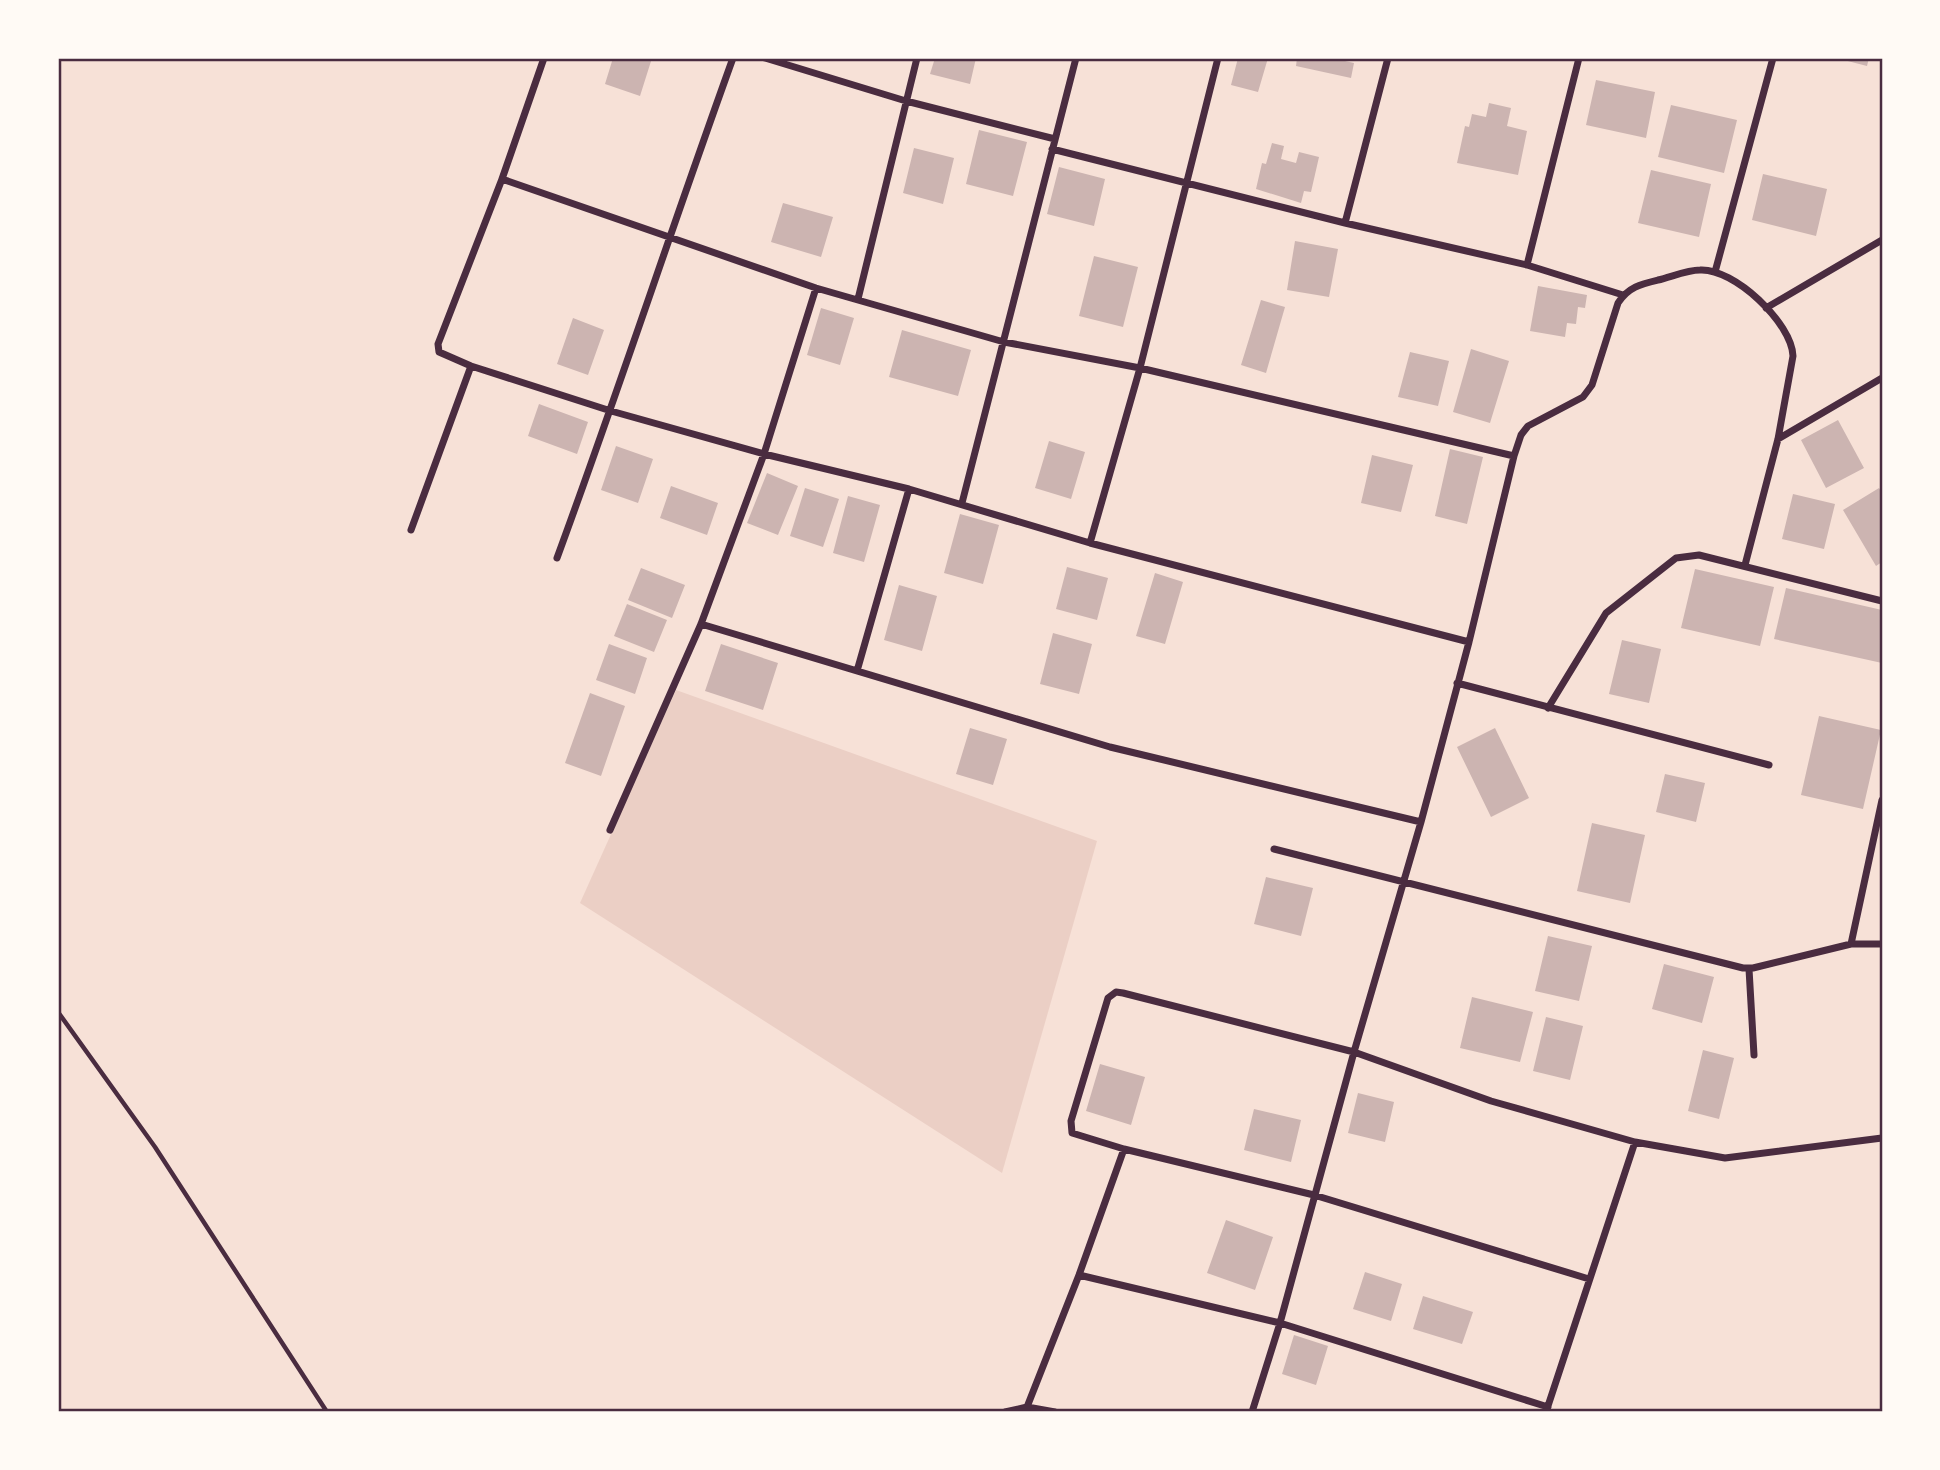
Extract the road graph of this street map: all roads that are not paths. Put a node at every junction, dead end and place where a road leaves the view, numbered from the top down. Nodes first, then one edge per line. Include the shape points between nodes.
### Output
1 (544, 58) edge
2 (733, 58) edge
3 (765, 58) edge
4 (917, 58) edge
5 (1076, 58) edge
6 (1218, 58) edge
7 (1388, 58) edge
8 (1579, 58) edge
9 (1773, 58) edge
10 (906, 101) junction
11 (1055, 139) junction
12 (1052, 149) junction
13 (502, 179) junction
14 (1187, 183) junction
15 (1345, 223) junction
16 (668, 237) junction
17 (1882, 240) edge
18 (1527, 265) junction
19 (1715, 272) junction
20 (816, 288) junction
21 (1623, 295) junction
22 (858, 299) junction
23 (1766, 308) junction
24 (1004, 342) junction
25 (471, 366) junction
26 (1140, 368) junction
27 (1882, 379) edge
28 (611, 411) junction
29 (1778, 439) junction
30 (764, 454) junction
31 (1514, 456) junction
32 (909, 489) junction
33 (961, 503) junction
34 (411, 530) dead end
35 (1090, 543) junction
36 (557, 558) dead end
37 (1745, 565) junction
38 (1881, 600) edge
39 (701, 624) junction
40 (1469, 642) junction
41 (857, 671) junction
42 (1457, 683) junction
43 (1548, 708) junction
44 (1769, 765) dead end
45 (1882, 800) edge
46 (1421, 822) junction
47 (610, 830) dead end
48 (1274, 849) dead end
49 (1403, 881) junction
50 (1851, 944) junction
51 (1882, 944) edge
52 (1749, 969) junction
53 (58, 1012) edge
54 (1354, 1052) junction
55 (1754, 1055) dead end
56 (1882, 1138) edge
57 (1635, 1142) junction
58 (1124, 1149) junction
59 (1314, 1195) junction
60 (1079, 1275) junction
61 (1589, 1279) junction
62 (1280, 1324) junction
63 (1027, 1407) junction
64 (1547, 1410) edge
65 (327, 1412) edge
66 (1005, 1412) edge
67 (1055, 1412) edge
68 (1252, 1412) edge

1 - 13 street
2 - 16 street
3 - 10 street
4 - 10 street
5 - 11 street
6 - 14 street
7 - 15 street
8 - 18 street
9 - 19 street
10 - 11 street
10 - 22 street
11 - 12 street
12 - 14 street
12 - 24 street
13 - 16 street
13 - 25 street via 437,347
14 - 15 street
14 - 26 street
15 - 18 street
16 - 20 street
16 - 28 street
17 - 23 street
18 - 21 street
19 - 21 street via 1701,269 1639,284
19 - 23 street via 1730,278
20 - 22 street
20 - 30 street
21 - 31 street via 1592,386 1583,397 1528,426
22 - 24 street
23 - 29 street via 1793,344
24 - 26 street
24 - 33 street
25 - 28 street
25 - 34 street
26 - 31 street
26 - 35 street
27 - 29 street
28 - 30 street
28 - 36 street
29 - 37 street
30 - 32 street
30 - 39 street
31 - 40 street
32 - 33 street
32 - 41 street
33 - 35 street
35 - 40 street
37 - 38 street
37 - 43 street via 1699,555 1676,558 1664,566 1606,613
39 - 41 street
39 - 47 street
40 - 42 street
41 - 46 street via 1110,747
42 - 43 street
42 - 46 street
43 - 44 street
45 - 50 street
46 - 49 street
48 - 49 street
49 - 52 street
49 - 54 street
50 - 51 street
50 - 52 street
52 - 55 street
53 - 65 lane via 155,1147
54 - 57 street via 1491,1101
54 - 58 street via 1111,994 1070,1128 1076,1136
54 - 59 street
56 - 57 street via 1725,1158
57 - 61 street
58 - 59 street
58 - 60 street
59 - 61 street
59 - 62 street
60 - 62 street
60 - 63 street
61 - 64 street
62 - 64 street
62 - 68 street
63 - 66 street
63 - 67 street

